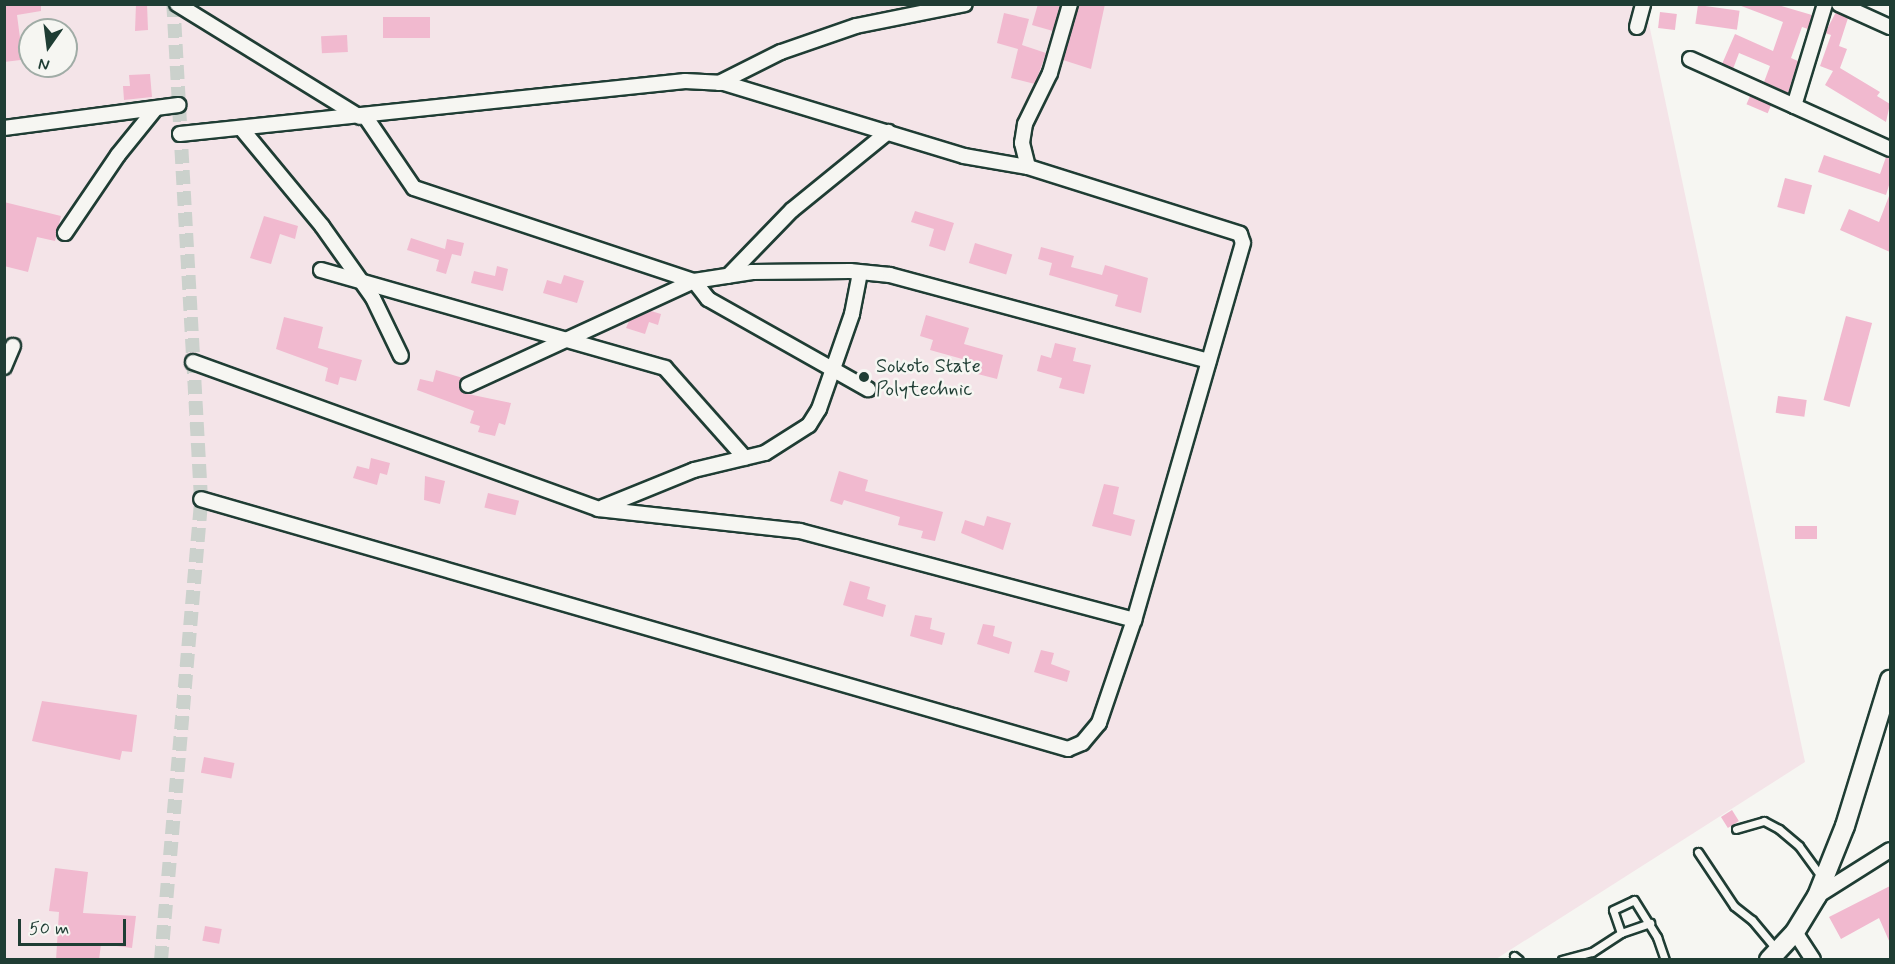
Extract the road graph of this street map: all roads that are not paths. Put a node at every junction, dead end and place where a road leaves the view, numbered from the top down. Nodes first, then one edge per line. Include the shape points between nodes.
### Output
1 (177, 4) edge
2 (965, 4) edge
3 (1070, 4) edge
4 (1643, 4) edge
5 (1824, 4) edge
6 (1839, 4) edge
7 (1637, 27) dead end
8 (1890, 27) edge
9 (1690, 59) dead end
10 (719, 83) junction
11 (178, 105) dead end
12 (1794, 106) junction
13 (156, 108) junction
14 (362, 116) junction
15 (4, 128) edge
16 (241, 128) junction
17 (888, 132) junction
18 (180, 134) dead end
19 (1890, 149) edge
20 (1028, 167) junction
21 (65, 233) dead end
22 (321, 270) dead end
23 (860, 273) junction
24 (728, 276) junction
25 (694, 281) junction
26 (363, 283) junction
27 (565, 339) junction
28 (13, 346) dead end
29 (402, 356) dead end
30 (193, 362) dead end
31 (1209, 362) junction
32 (4, 367) edge
33 (833, 369) junction
34 (468, 385) dead end
35 (868, 389) dead end
36 (745, 458) junction
37 (201, 499) dead end
38 (598, 509) junction
39 (1134, 620) junction
40 (1890, 680) edge
41 (1736, 829) dead end
42 (1890, 850) edge
43 (1698, 852) dead end
44 (1820, 888) junction
45 (1650, 924) junction
46 (1796, 932) junction
47 (1621, 933) junction
48 (1773, 955) edge
49 (1562, 960) edge
50 (1665, 960) edge
51 (1813, 960) edge

1 - 14 street
2 - 10 street via 856,26 781,52
3 - 20 street via 1050,74 1025,123 1022,143
4 - 7 street
5 - 12 street
6 - 8 street
9 - 12 street
10 - 14 street via 685,81
10 - 17 street
11 - 13 street
12 - 19 street
13 - 15 street
13 - 21 street via 118,155
14 - 16 street
14 - 25 street via 414,188
16 - 18 street
16 - 26 street
17 - 20 street via 964,156
17 - 24 street via 792,210
20 - 31 street via 1240,234 1243,243
22 - 26 street
23 - 24 street
23 - 31 street via 890,275
23 - 33 street via 852,314
24 - 25 street
25 - 27 street
25 - 33 street via 708,299
26 - 27 street
26 - 29 street
27 - 34 street
27 - 36 street via 665,368
28 - 32 street
30 - 38 street
31 - 39 street
33 - 35 street
33 - 36 street via 809,425 765,453
36 - 38 street via 694,470
37 - 39 street via 1068,749 1082,742 1098,723
38 - 39 street via 800,531
40 - 44 street via 1845,825
41 - 44 lane via 1764,821 1779,829 1799,846
42 - 44 street
43 - 48 lane via 1734,906 1752,920
44 - 46 street
45 - 47 lane
45 - 47 lane via 1634,900 1613,910
45 - 50 lane
46 - 48 street
46 - 51 street
47 - 49 lane via 1592,952

